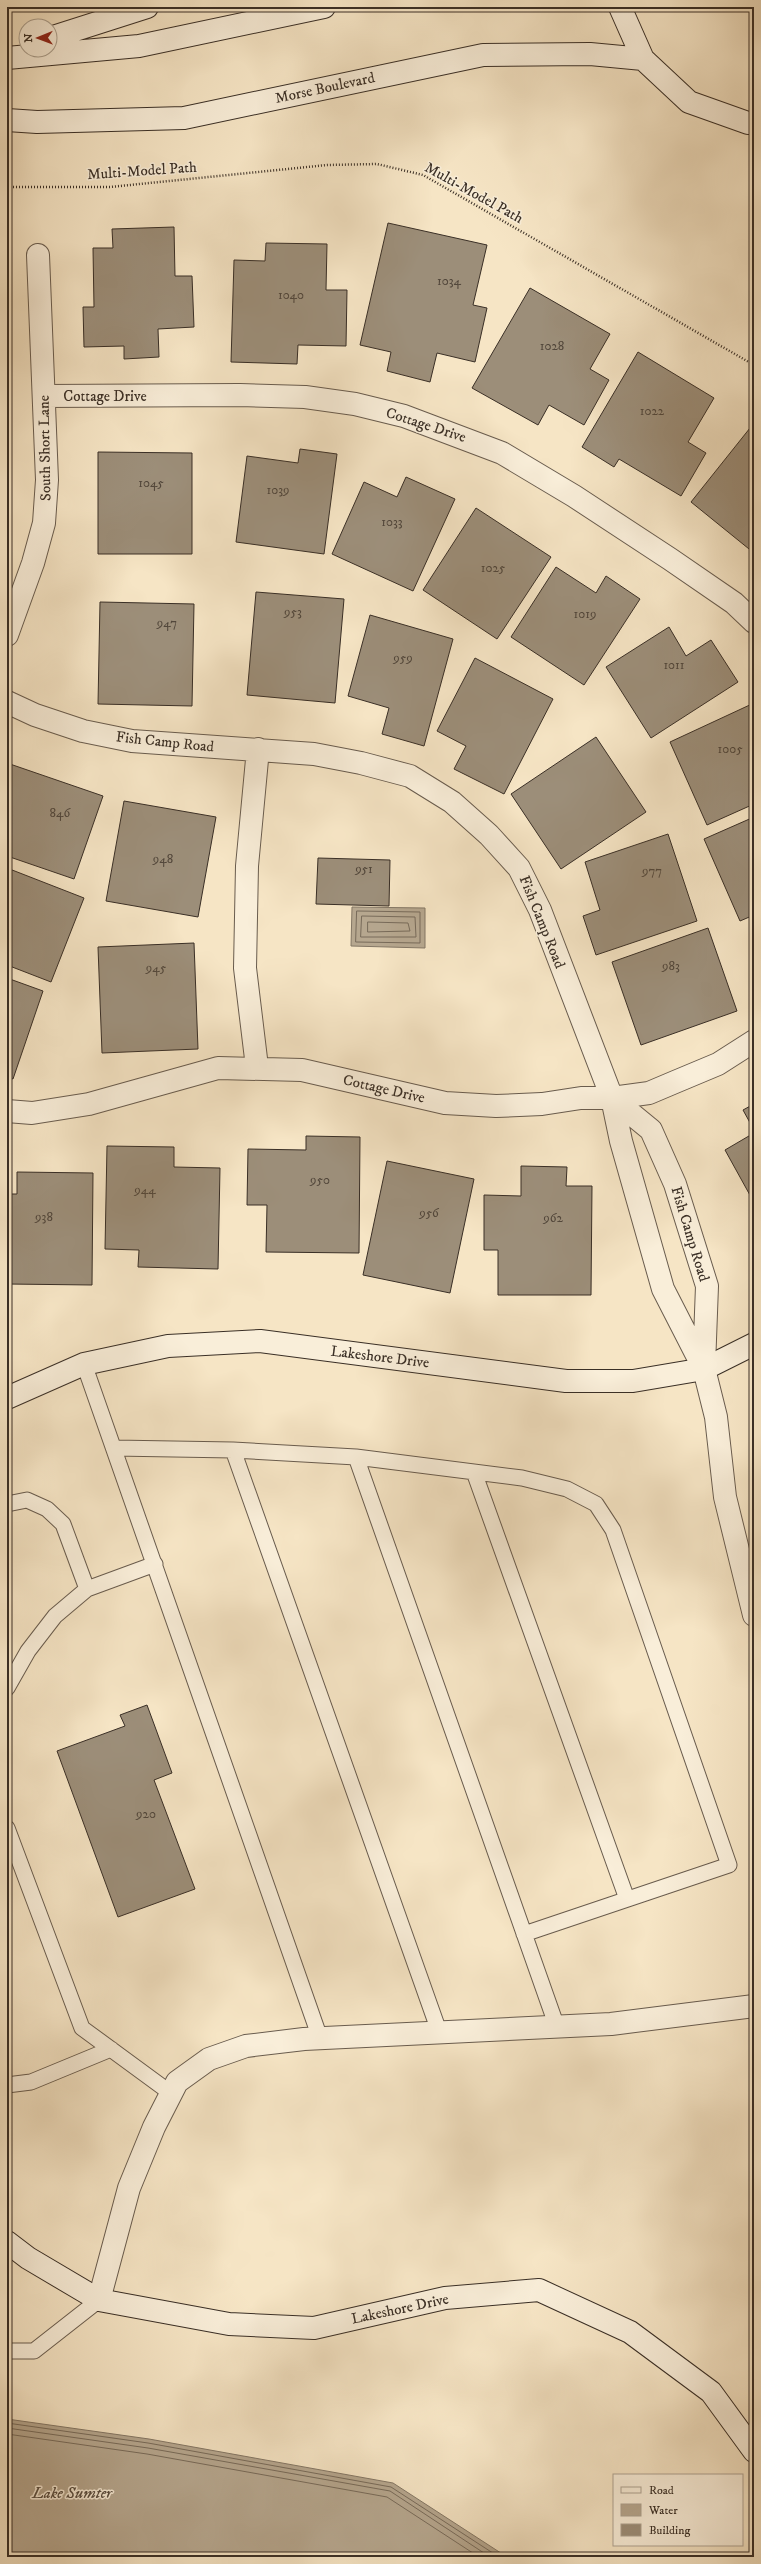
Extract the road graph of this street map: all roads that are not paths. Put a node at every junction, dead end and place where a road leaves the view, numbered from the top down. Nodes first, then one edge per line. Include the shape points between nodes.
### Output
1 (147, 7) edge
2 (324, 7) edge
3 (620, 7) edge
4 (58, 35) edge
5 (18, 47) edge
6 (7, 50) edge
7 (7, 58) edge
8 (643, 59) junction
9 (7, 120) edge
10 (752, 125) edge
11 (38, 255) dead end
12 (44, 396) junction
13 (754, 622) edge
14 (7, 635) edge
15 (7, 702) edge
16 (258, 749) junction
17 (754, 1041) edge
18 (257, 1067) junction
19 (612, 1098) junction
20 (7, 1110) edge
21 (754, 1344) edge
22 (84, 1364) junction
23 (704, 1369) junction
24 (7, 1398) edge
25 (114, 1448) junction
26 (233, 1450) junction
27 (356, 1458) junction
28 (474, 1472) junction
29 (7, 1504) edge
30 (155, 1564) junction
31 (87, 1589) junction
32 (754, 1615) edge
33 (7, 1688) edge
34 (7, 1828) edge
35 (627, 1899) junction
36 (524, 1934) junction
37 (754, 2006) edge
38 (557, 2027) junction
39 (440, 2034) junction
40 (320, 2038) junction
41 (111, 2049) junction
42 (7, 2085) edge
43 (172, 2094) junction
44 (7, 2242) edge
45 (99, 2300) junction
46 (7, 2351) edge
47 (754, 2451) edge

1 - 4 street
2 - 7 street via 139,46
3 - 8 street
5 - 6 street
8 - 9 street, Morse Boulevard via 590,54 483,55 184,118 37,122
8 - 10 street via 689,102
11 - 12 street, South Short Lane
12 - 13 street, Cottage Drive via 305,397 355,404 404,416 455,433 509,457 670,559 734,603
12 - 14 street, South Short Lane via 47,480 44,523 33,563
15 - 16 street, Fish Camp Road via 35,715 83,731 132,742
16 - 18 street via 247,866 245,968
16 - 19 street, Fish Camp Road via 314,754 410,776 452,802 489,835 519,868 540,910
17 - 19 street, Cottage Drive via 718,1064 650,1093
18 - 19 street, Cottage Drive via 302,1070 445,1103 496,1106 542,1104 581,1098
18 - 20 street, Cottage Drive via 218,1068 89,1104 32,1113
19 - 23 street, Fish Camp Road via 621,1141 663,1289
19 - 23 street, Fish Camp Road via 651,1130 675,1184 707,1286
21 - 23 street, Lakeshore Drive
22 - 23 street, Lakeshore Drive via 168,1346 260,1341 566,1381 634,1381
22 - 24 street, Lakeshore Drive
22 - 25 lane
23 - 32 street via 716,1417 725,1497
25 - 26 lane
25 - 30 lane
26 - 27 lane
26 - 39 lane
27 - 28 lane
27 - 36 lane
28 - 35 lane
28 - 35 lane via 522,1478 567,1489 596,1504 613,1530 729,1865
29 - 31 lane via 27,1500 47,1509 63,1524
30 - 31 lane
30 - 40 lane
31 - 33 lane via 55,1616 28,1651
34 - 41 lane via 82,2028
35 - 36 lane
36 - 38 lane
37 - 38 street via 611,2024
38 - 39 street
39 - 40 street
40 - 43 street via 246,2046 209,2059 178,2082
41 - 42 lane via 31,2082
41 - 43 lane
43 - 45 street via 154,2128 129,2188
44 - 45 street, Lakeshore Drive via 28,2258
45 - 46 lane via 34,2351
45 - 47 street, Lakeshore Drive via 229,2324 314,2328 445,2298 539,2290 636,2336 711,2392

